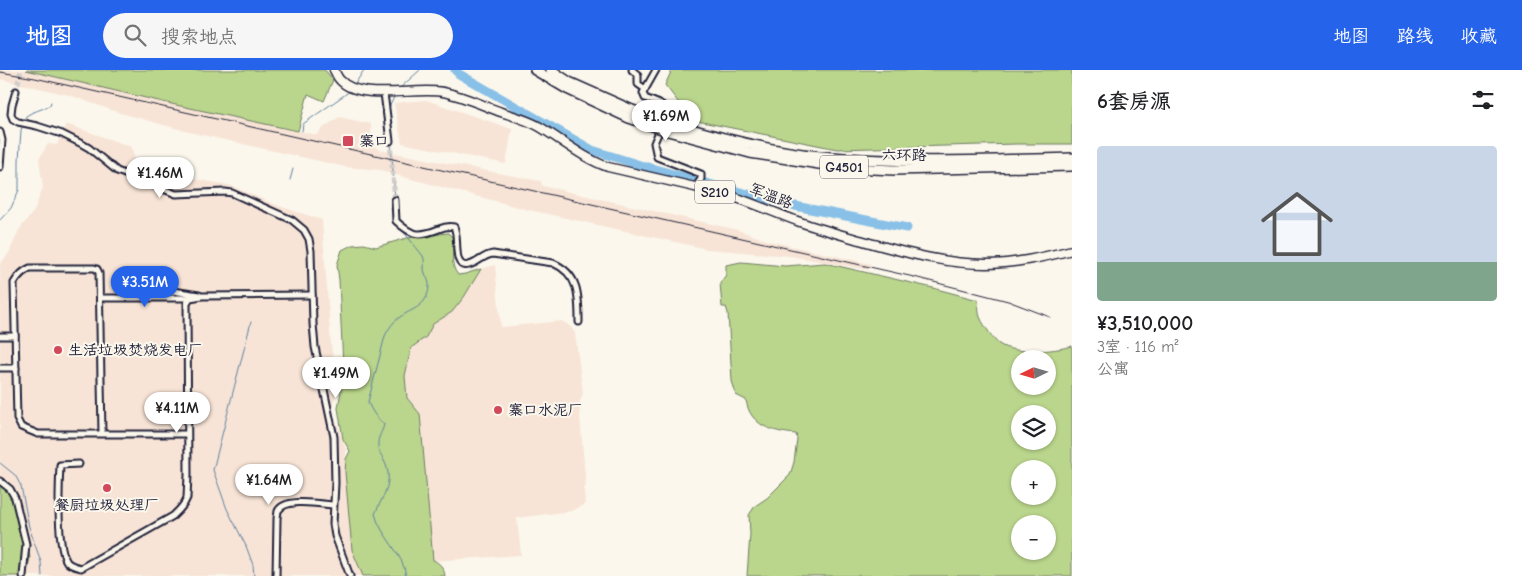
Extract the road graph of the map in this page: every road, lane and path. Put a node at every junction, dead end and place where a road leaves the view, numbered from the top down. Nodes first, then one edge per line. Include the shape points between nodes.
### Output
1 (334, 70) edge
2 (535, 70) edge
3 (551, 70) edge
4 (632, 70) edge
5 (656, 70) edge
6 (645, 89) junction
7 (16, 91) tunnel mouth
8 (384, 93) junction
9 (631, 114) junction
10 (0, 132) edge
11 (390, 142) tunnel mouth
12 (1072, 158) edge
13 (1052, 162) junction
14 (1072, 166) edge
15 (0, 167) edge
16 (695, 188) junction
17 (395, 200) tunnel mouth
18 (1072, 250) edge
19 (173, 292) dead end
20 (312, 295) junction
21 (202, 296) junction
22 (100, 298) junction
23 (190, 298) junction
24 (579, 322) dead end
25 (0, 336) edge
26 (15, 336) junction
27 (0, 368) edge
28 (16, 368) junction
29 (102, 434) junction
30 (187, 434) junction
31 (79, 464) dead end
32 (0, 481) edge
33 (333, 505) junction
34 (23, 576) edge
35 (276, 576) edge
36 (350, 576) edge

1 - 8 main road, S210 via 339,79 358,90
2 - 9 highway, G4501 via 567,89
3 - 9 highway, G4501
4 - 6 street via 638,75 638,84
5 - 6 street
6 - 16 street via 645,98 662,105 667,113 654,143 657,157 701,174
7 - 20 street via 11,114 13,119 62,134 89,148 117,171 176,194 232,193 292,220 304,230 311,244
8 - 11 street
8 - 16 main road, 军温路 / S210 via 435,92 458,96 537,126 608,167
9 - 13 highway, 六环路 / G4501, bridge via 750,153 852,168 894,170
10 - 15 street
12 - 13 highway, G4501
13 - 14 highway, G4501
16 - 18 main road, 军温路 / S210 via 744,200 823,230 908,254 984,264
17 - 24 street via 396,221 412,233 454,227 457,232 457,258 463,266 493,254 552,262 560,266 573,279 579,301
19 - 21 street
20 - 21 street
20 - 33 street via 315,347 334,437
21 - 23 street
22 - 23 street
22 - 26 street via 97,269 30,268 14,283
22 - 29 street
23 - 30 street via 187,303
25 - 26 street
26 - 28 street
27 - 28 street
28 - 29 street via 17,419 21,427 38,434
29 - 30 street
30 - 31 street via 187,498 184,504 172,516 81,568 72,566 65,556 59,506 60,465
32 - 34 street via 10,489 26,544
33 - 35 street via 289,502 282,506 277,519
33 - 36 street via 335,536

